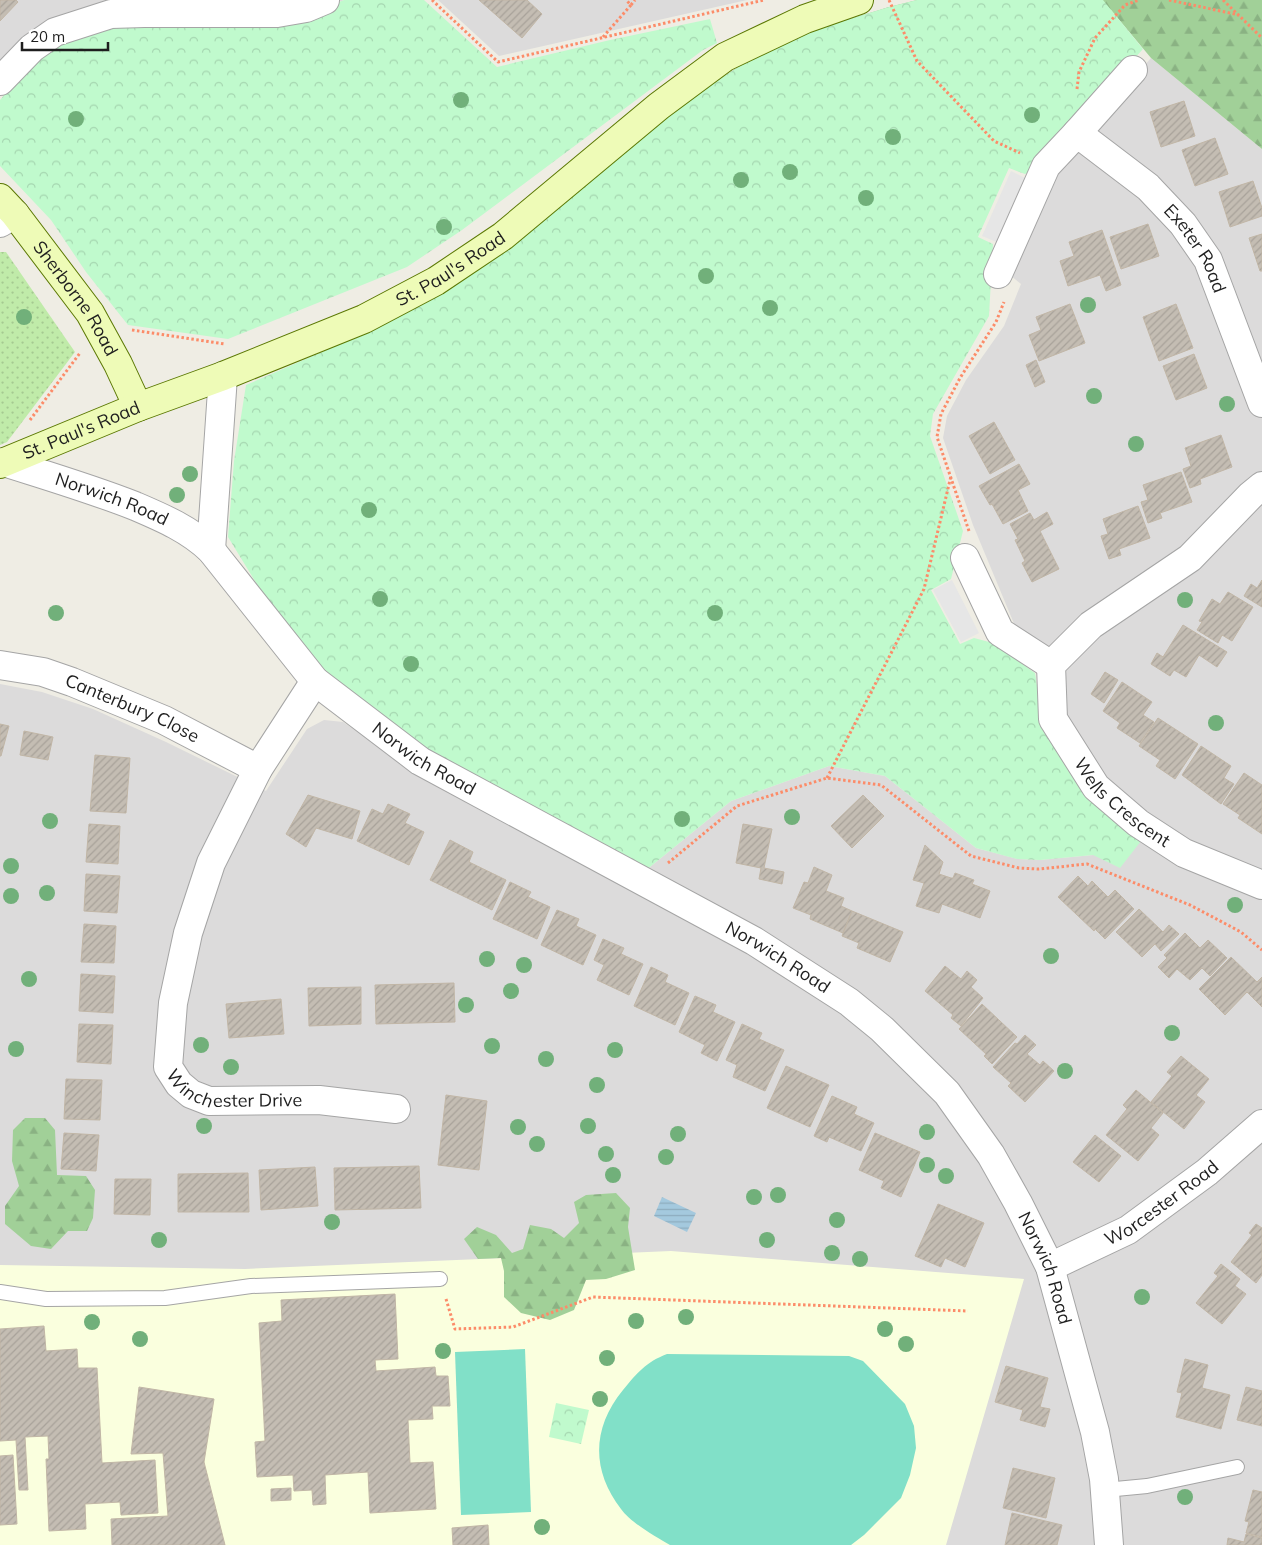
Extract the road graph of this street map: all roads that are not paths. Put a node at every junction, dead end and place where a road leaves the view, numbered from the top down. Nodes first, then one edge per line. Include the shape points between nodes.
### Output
1 (325, 0) edge
2 (859, 0) edge
3 (144, 7) edge
4 (1133, 70) dead end
5 (0, 81) edge
6 (1083, 126) junction
7 (5, 212) edge
8 (998, 274) road end
9 (223, 376) junction
10 (1262, 403) edge
11 (138, 407) junction
12 (2, 463) edge
13 (1262, 486) edge
14 (211, 550) junction
15 (965, 558) road end
16 (0, 665) edge
17 (1050, 665) junction
18 (316, 681) junction
19 (258, 769) junction
20 (1262, 885) edge
21 (396, 1109) dead end
22 (1262, 1124) edge
23 (1050, 1267) junction
24 (440, 1279) road end
25 (0, 1292) edge
26 (1237, 1467) dead end
27 (1105, 1490) junction
28 (1109, 1545) edge

1 - 3 street via 306,8 277,13
2 - 9 main road, St. Paul's Road via 805,19 725,57 660,106 503,236 436,281 364,319
3 - 5 street via 55,32 32,48
4 - 6 street
6 - 8 street via 1046,166
6 - 10 street, Exeter Road via 1183,224 1208,260
7 - 11 main road, Sherborne Road via 90,313
9 - 11 main road, St. Paul's Road
9 - 14 street
11 - 12 main road, St. Paul's Road
12 - 14 street, Norwich Road via 107,495 173,522
13 - 17 street via 1190,558 1091,625
14 - 18 street, Norwich Road
15 - 17 street via 1000,632
16 - 19 street, Canterbury Close via 43,672 72,682 164,720
17 - 20 street, Wells Crescent via 1053,719 1096,788 1138,823 1184,853
18 - 19 street, Winchester Drive
18 - 23 street, Norwich Road via 420,761 754,941 849,1002 908,1053 947,1093 991,1155
19 - 21 street, Winchester Drive via 211,863 188,933 173,1003 168,1067 179,1084 191,1094 210,1100 320,1100
22 - 23 street, Worcester Road via 1207,1172 1128,1230
23 - 27 street, Norwich Road via 1095,1432
24 - 25 lane via 251,1286 165,1298 46,1300
26 - 27 lane via 1147,1486
27 - 28 street, Norwich Road

